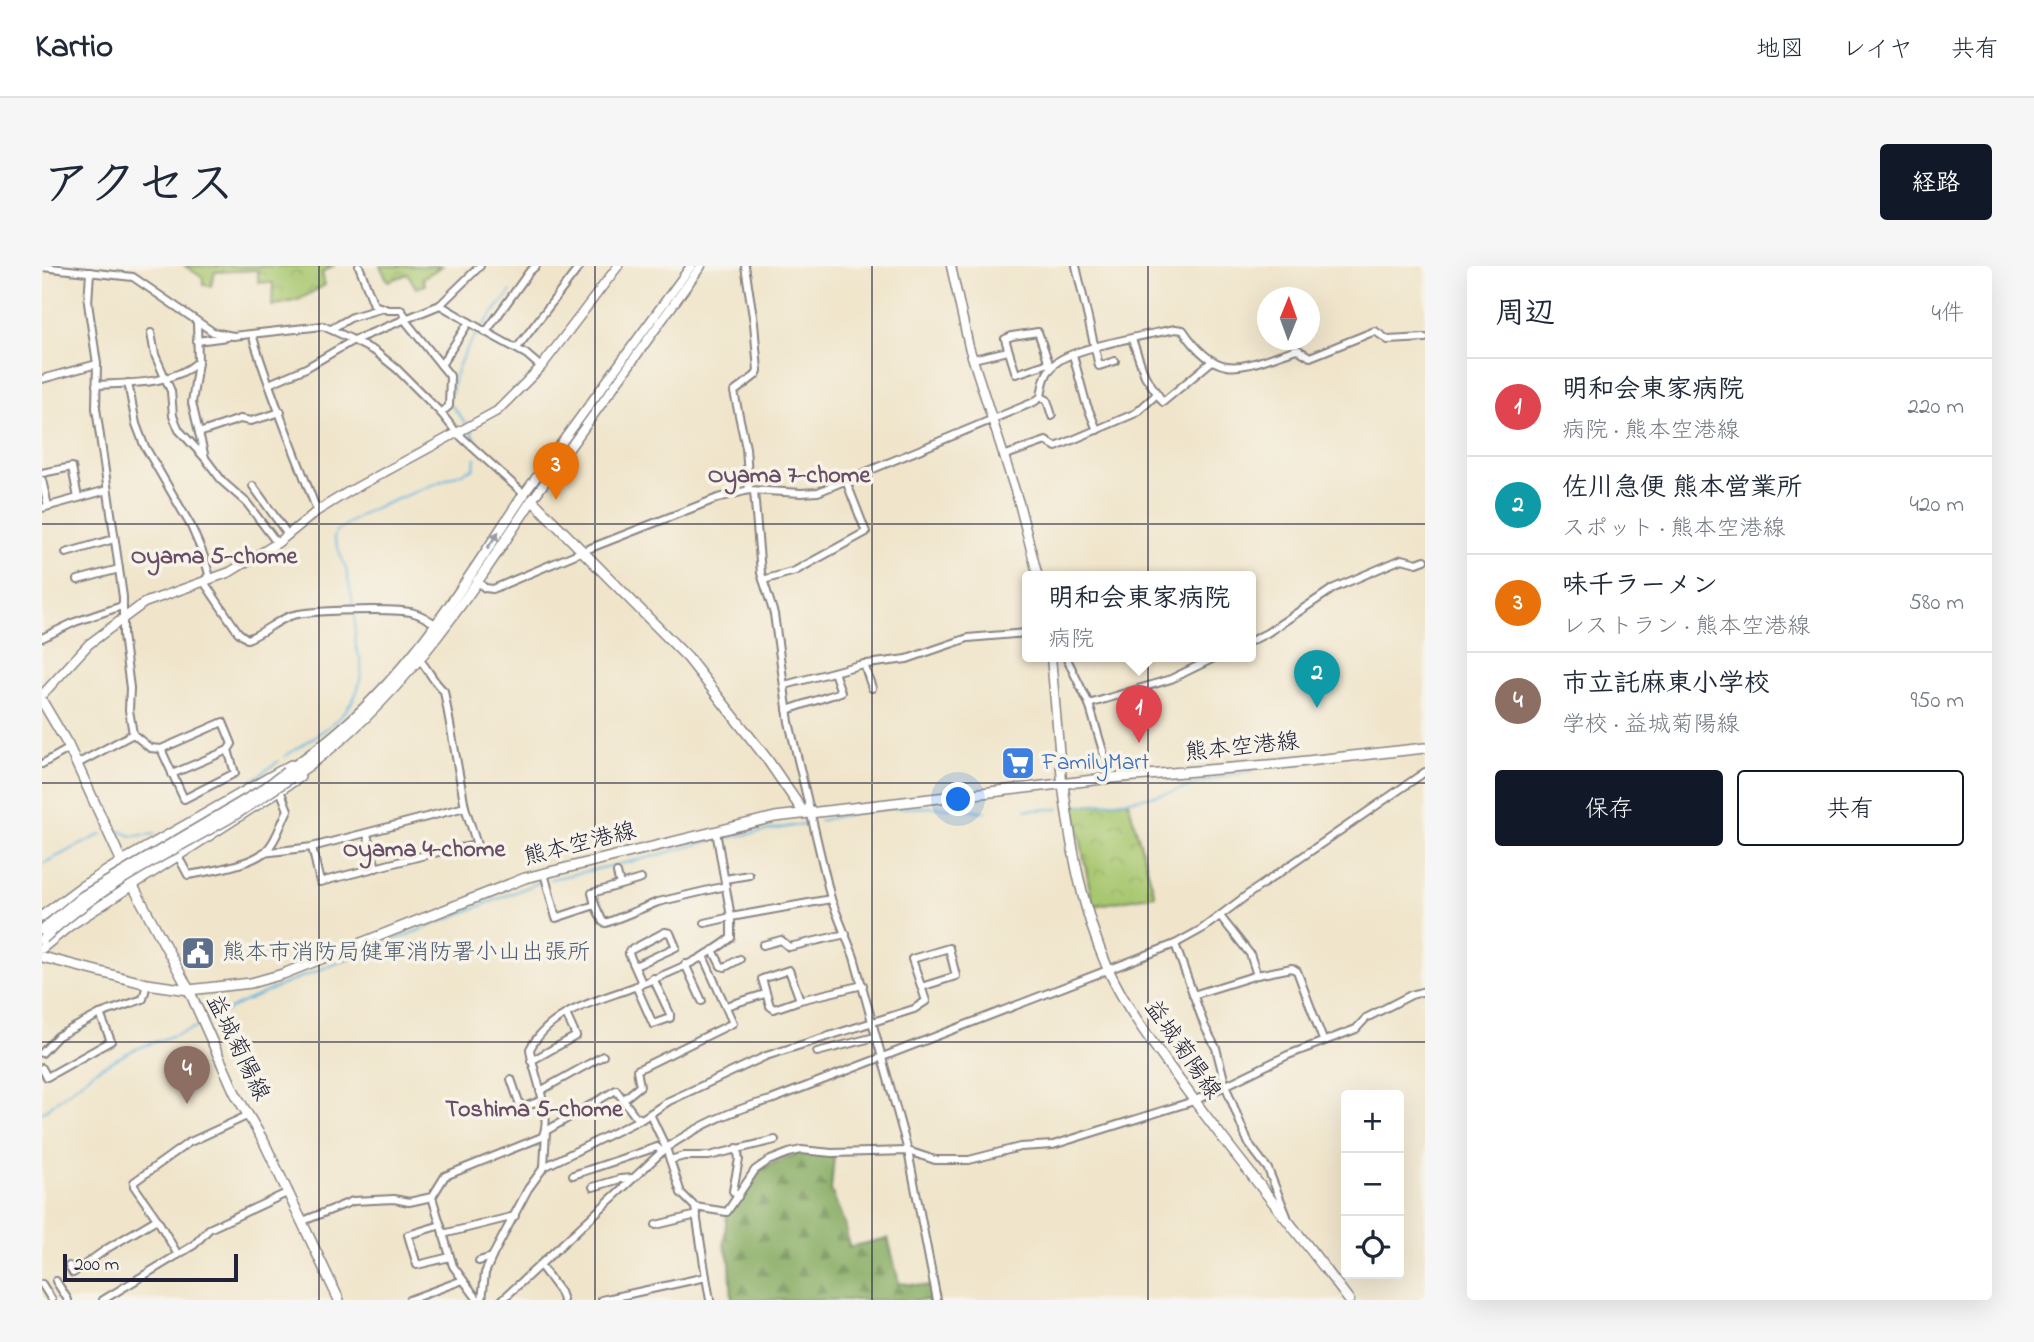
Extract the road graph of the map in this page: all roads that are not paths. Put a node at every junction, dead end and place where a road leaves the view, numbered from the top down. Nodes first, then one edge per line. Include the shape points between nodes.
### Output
1 (359, 266) edge
2 (481, 266) edge
3 (536, 266) edge
4 (580, 266) edge
5 (618, 266) edge
6 (691, 266) edge
7 (701, 266) edge
8 (745, 266) edge
9 (951, 266) edge
10 (1076, 266) edge
11 (42, 267) edge
12 (92, 270) edge
13 (440, 305) junction
14 (383, 308) junction
15 (405, 319) junction
16 (197, 322) junction
17 (469, 322) junction
18 (331, 329) junction
19 (483, 330) junction
20 (151, 333) dead end
21 (252, 334) junction
22 (233, 336) junction
23 (1425, 338) edge
24 (1132, 339) junction
25 (197, 341) junction
26 (352, 341) junction
27 (517, 348) junction
28 (1094, 349) junction
29 (1009, 351) junction
30 (1073, 355) junction
31 (973, 359) junction
32 (1115, 361) dead end
33 (198, 362) junction
34 (1211, 362) junction
35 (97, 364) junction
36 (441, 365) junction
37 (1050, 366) junction
38 (541, 367) junction
39 (163, 378) junction
40 (42, 379) edge
41 (128, 383) junction
42 (269, 384) junction
43 (96, 385) junction
44 (1157, 394) junction
45 (1041, 397) junction
46 (281, 412) junction
47 (441, 413) junction
48 (1052, 416) dead end
49 (992, 420) junction
50 (1097, 430) junction
51 (200, 433) junction
52 (457, 433) junction
53 (1003, 456) junction
54 (205, 458) junction
55 (42, 473) edge
56 (42, 480) edge
57 (846, 481) junction
58 (253, 486) dead end
59 (107, 490) junction
60 (751, 490) junction
61 (528, 497) junction
62 (78, 498) junction
63 (45, 507) edge
64 (317, 511) junction
65 (288, 535) junction
66 (114, 539) junction
67 (277, 543) junction
68 (583, 551) junction
69 (66, 553) dead end
70 (1425, 560) edge
71 (119, 569) junction
72 (1036, 571) edge
73 (78, 580) dead end
74 (476, 580) junction
75 (763, 580) junction
76 (204, 582) junction
77 (122, 606) junction
78 (122, 618) junction
79 (439, 627) junction
80 (1022, 633) edge
81 (42, 638) edge
82 (1256, 638) edge
83 (419, 659) junction
84 (1051, 662) edge
85 (1068, 662) edge
86 (1206, 662) edge
87 (864, 664) junction
88 (834, 671) junction
89 (785, 685) junction
90 (872, 688) dead end
91 (42, 695) edge
92 (42, 701) edge
93 (1089, 704) junction
94 (787, 710) junction
95 (133, 734) junction
96 (70, 748) junction
97 (1425, 748) edge
98 (161, 749) junction
99 (228, 750) junction
100 (299, 763) junction
101 (42, 764) edge
102 (77, 764) junction
103 (309, 766) junction
104 (1425, 772) edge
105 (172, 774) junction
106 (289, 775) junction
107 (1111, 778) junction
108 (1063, 783) junction
109 (280, 790) junction
110 (465, 807) junction
111 (812, 811) junction
112 (716, 831) junction
113 (367, 834) junction
114 (312, 847) junction
115 (263, 853) junction
116 (178, 856) junction
117 (121, 862) junction
118 (376, 868) junction
119 (544, 873) junction
120 (617, 873) dead end
121 (749, 875) dead end
122 (641, 879) dead end
123 (726, 883) junction
124 (620, 885) junction
125 (133, 886) junction
126 (831, 899) junction
127 (595, 905) junction
128 (42, 916) edge
129 (1220, 916) junction
130 (731, 917) junction
131 (705, 923) dead end
132 (42, 930) edge
133 (846, 933) junction
134 (42, 940) edge
135 (1175, 944) junction
136 (763, 945) dead end
137 (42, 948) edge
138 (713, 950) junction
139 (703, 956) junction
140 (42, 957) edge
141 (740, 959) dead end
142 (685, 964) junction
143 (635, 966) junction
144 (1108, 969) junction
145 (1257, 975) junction
146 (653, 978) junction
147 (147, 984) junction
148 (639, 985) junction
149 (863, 985) junction
150 (921, 987) junction
151 (189, 990) junction
152 (1425, 991) edge
153 (765, 993) junction
154 (1193, 995) junction
155 (800, 1000) junction
156 (702, 1001) dead end
157 (726, 1006) junction
158 (100, 1014) junction
159 (566, 1014) junction
160 (872, 1022) junction
161 (875, 1037) junction
162 (1324, 1040) junction
163 (817, 1052) dead end
164 (42, 1053) edge
165 (603, 1056) dead end
166 (882, 1056) junction
167 (531, 1061) junction
168 (42, 1068) edge
169 (511, 1079) dead end
170 (1226, 1087) junction
171 (540, 1091) junction
172 (624, 1099) junction
173 (543, 1100) junction
174 (1194, 1101) junction
175 (650, 1114) junction
176 (248, 1115) junction
177 (642, 1119) junction
178 (546, 1131) junction
179 (775, 1140) dead end
180 (737, 1148) junction
181 (664, 1150) junction
182 (908, 1151) junction
183 (670, 1160) junction
184 (544, 1167) junction
185 (573, 1175) dead end
186 (633, 1178) junction
187 (593, 1187) dead end
188 (289, 1192) junction
189 (432, 1197) junction
190 (738, 1197) junction
191 (695, 1207) junction
192 (696, 1215) junction
193 (515, 1216) junction
194 (157, 1219) junction
195 (303, 1221) junction
196 (1289, 1221) junction
197 (441, 1225) junction
198 (656, 1225) dead end
199 (443, 1234) junction
200 (178, 1255) junction
201 (450, 1257) junction
202 (492, 1257) junction
203 (479, 1261) dead end
204 (540, 1265) junction
205 (69, 1266) dead end
206 (706, 1277) junction
207 (463, 1280) junction
208 (56, 1281) dead end
209 (42, 1284) edge
210 (51, 1300) edge
211 (68, 1300) edge
212 (103, 1300) edge
213 (339, 1300) edge
214 (410, 1300) edge
215 (480, 1300) edge
216 (502, 1300) edge
217 (563, 1300) edge
218 (602, 1300) edge
219 (709, 1300) edge
220 (937, 1300) edge
221 (1349, 1300) edge

1 - 14 street via 374,305
2 - 13 street
3 - 19 street
4 - 27 street
5 - 38 street
6 - 61 street
7 - 61 street
8 - 60 street via 758,371 734,391
9 - 31 street
10 - 28 street
11 - 12 street
12 - 16 street via 133,277
12 - 35 street via 88,303
13 - 15 street
13 - 17 street
14 - 15 street via 401,310
14 - 18 street
15 - 26 street
15 - 36 street
16 - 22 street via 213,332
16 - 25 street
17 - 19 street
17 - 36 street
18 - 21 street
18 - 26 street
19 - 27 street
20 - 39 street
21 - 22 street
21 - 42 street
22 - 25 street
23 - 34 street via 1388,340 1375,331 1310,357 1297,349 1245,365
24 - 28 street
24 - 34 street via 1182,330
24 - 44 street
25 - 33 street
26 - 42 street
26 - 47 street via 376,352
27 - 38 street
28 - 30 street
28 - 32 street via 1099,366
29 - 31 street
29 - 37 street via 1016,373
29 - 37 street via 1005,339 1038,332
30 - 37 street
30 - 50 street
31 - 49 street
33 - 39 street
33 - 51 street via 192,403
34 - 44 street via 1163,402
35 - 40 street
35 - 43 street
36 - 47 street via 450,376 449,405
37 - 45 street
38 - 52 street via 508,403
39 - 41 street
39 - 54 street via 179,430
41 - 43 street
41 - 76 street via 144,445 203,554 209,574
42 - 46 street
43 - 59 street
44 - 50 street via 1136,413
45 - 48 street via 1047,400
45 - 49 street
46 - 51 street via 251,421 240,419
46 - 64 street
47 - 52 street
49 - 53 street
49 - 57 street
50 - 53 street via 1056,447 1046,441
51 - 54 street
52 - 61 street
52 - 64 street
53 - 72 street
54 - 67 street
55 - 62 street via 72,467
56 - 63 street
57 - 60 street via 818,492
57 - 75 street via 866,532 795,571
58 - 65 street
59 - 62 street
59 - 66 street
60 - 68 street via 690,508
60 - 75 street
61 - 68 main road
61 - 74 main road
79 -> 61 main road
62 - 63 street
64 - 65 street
65 - 67 street
66 - 69 street
66 - 71 street
67 - 76 street
68 - 74 street via 493,589
68 - 111 main road via 688,658 802,810
70 - 82 street via 1402,559 1334,588
71 - 73 street
71 - 77 street
74 - 79 main road
75 - 89 street via 774,614
76 - 78 street via 145,603
76 - 79 street via 247,639 290,616 309,613 414,613
77 - 78 street
77 - 81 street
78 - 91 street via 89,644
78 - 95 street
79 - 83 main road
79 - 100 main road via 374,698
80 - 87 street via 968,638 907,659
83 - 103 main road via 334,748
83 - 110 street via 444,691
84 - 108 street
85 - 93 street
86 - 93 street via 1171,679
87 - 88 street
87 - 90 street
88 - 89 street
88 - 94 street via 841,692
89 - 94 street
92 - 96 main road, 益城菊陽線
93 - 107 street
94 - 111 street
95 - 98 street via 150,748
95 - 102 street
96 - 101 street
96 - 102 main road, 益城菊陽線
97 - 107 main road, 熊本空港線
98 - 99 street via 223,722 232,744
98 - 105 street
99 - 105 street
99 - 105 street via 235,773 184,799
100 - 106 main road
100 - 117 main road
102 - 117 main road, 益城菊陽線
103 - 106 main road
103 - 109 main road
104 - 129 street
106 - 132 main road, bridge via 83,896
106 - 134 main road, bridge via 231,817 67,918
107 - 108 main road, 熊本空港線
108 - 111 main road, 熊本空港線
108 - 144 main road, 益城菊陽線 via 1072,853
109 - 115 street via 288,810
109 - 116 main road
110 - 113 street
110 - 118 street via 477,845
111 - 112 main road, 熊本空港線
111 - 126 street
112 - 119 main road, 熊本空港線
112 - 123 street
113 - 114 street
113 - 118 street
114 - 115 street
114 - 118 street via 320,882
115 - 116 street via 218,870 188,875
116 - 125 main road
117 - 125 main road, 益城菊陽線
117 - 128 main road
119 - 127 street via 556,918
119 - 151 main road, 熊本空港線 via 283,974 251,983
120 - 124 street
121 - 123 street
122 - 124 street
123 - 127 street via 606,923
123 - 130 street
124 - 127 street via 592,893
125 - 137 main road
125 - 151 main road, 益城菊陽線
126 - 130 street
126 - 133 street
129 - 135 street
129 - 145 street via 1250,954
130 - 131 street
130 - 138 street via 731,938
133 - 136 street via 789,947 781,940
133 - 149 street
135 - 144 street
135 - 154 street
138 - 139 street
138 - 141 street via 721,966
139 - 142 street
139 - 157 street
140 - 147 main road, 熊本空港線
142 - 146 street
142 - 156 street
143 - 143 street via 629,951 670,933 676,947
143 - 148 street
144 - 166 street
144 - 174 main road, 益城菊陽線 via 1126,1004
145 - 154 street
145 - 162 street via 1297,971
146 - 148 street
146 - 148 street via 670,1014 663,1022 653,1024
147 - 151 main road, 熊本空港線
147 - 158 street via 143,999
148 - 159 street
149 - 155 street
149 - 160 street
150 - 150 street via 912,960 949,948 956,976
150 - 160 street via 926,1001
151 - 176 main road, 益城菊陽線
152 - 162 street via 1366,1018 1356,1029
153 - 155 street via 774,1009
153 - 155 street via 763,977 786,969
153 - 157 street
154 - 170 street via 1216,1048
157 - 172 street via 733,1023 637,1070 640,1086
158 - 164 street via 58,1037
158 - 168 street via 111,1041 47,1077
159 - 167 street via 536,1037
159 - 167 street via 576,1036
160 - 161 street
160 - 175 street via 766,1056
161 - 163 street
161 - 166 street
162 - 170 street
165 - 171 street
166 - 181 street via 746,1106 691,1131
166 - 182 street
167 - 171 street
169 - 173 street via 520,1105
170 - 174 street
170 - 196 street via 1242,1130 1268,1169
171 - 173 street
172 - 177 street
172 - 178 street via 616,1090
173 - 178 street
174 - 182 street via 1053,1145 1020,1147 969,1160 934,1160
174 - 196 main road, 益城菊陽線
175 - 177 street
175 - 181 street
176 - 188 main road, 益城菊陽線
176 - 194 street via 188,1143 135,1181
177 - 184 street
178 - 184 street
178 - 189 street via 542,1137 444,1176
179 - 180 street
180 - 183 street
180 - 190 street via 733,1192
181 - 183 street
181 - 185 street via 657,1147
181 - 186 street
182 - 190 street via 789,1153 755,1170
182 - 220 street
183 - 191 street via 681,1193
184 - 193 street
186 - 187 street
186 - 204 street
188 - 195 main road, 益城菊陽線
188 - 200 street via 209,1229
189 - 195 street via 407,1202 353,1201
189 - 197 street
190 - 191 street via 725,1213
191 - 192 street
192 - 198 street
192 - 206 street
193 - 199 street
193 - 202 street
194 - 200 street
194 - 205 street via 73,1273
195 - 213 main road, 益城菊陽線
196 - 221 main road, 益城菊陽線
197 - 199 street
197 - 201 street via 408,1235 417,1265
199 - 201 street
200 - 212 street
201 - 207 street
202 - 203 street
202 - 215 street
204 - 216 street
204 - 217 street
206 - 218 street
206 - 219 street
207 - 214 street
207 - 215 street
208 - 211 street
209 - 210 street

